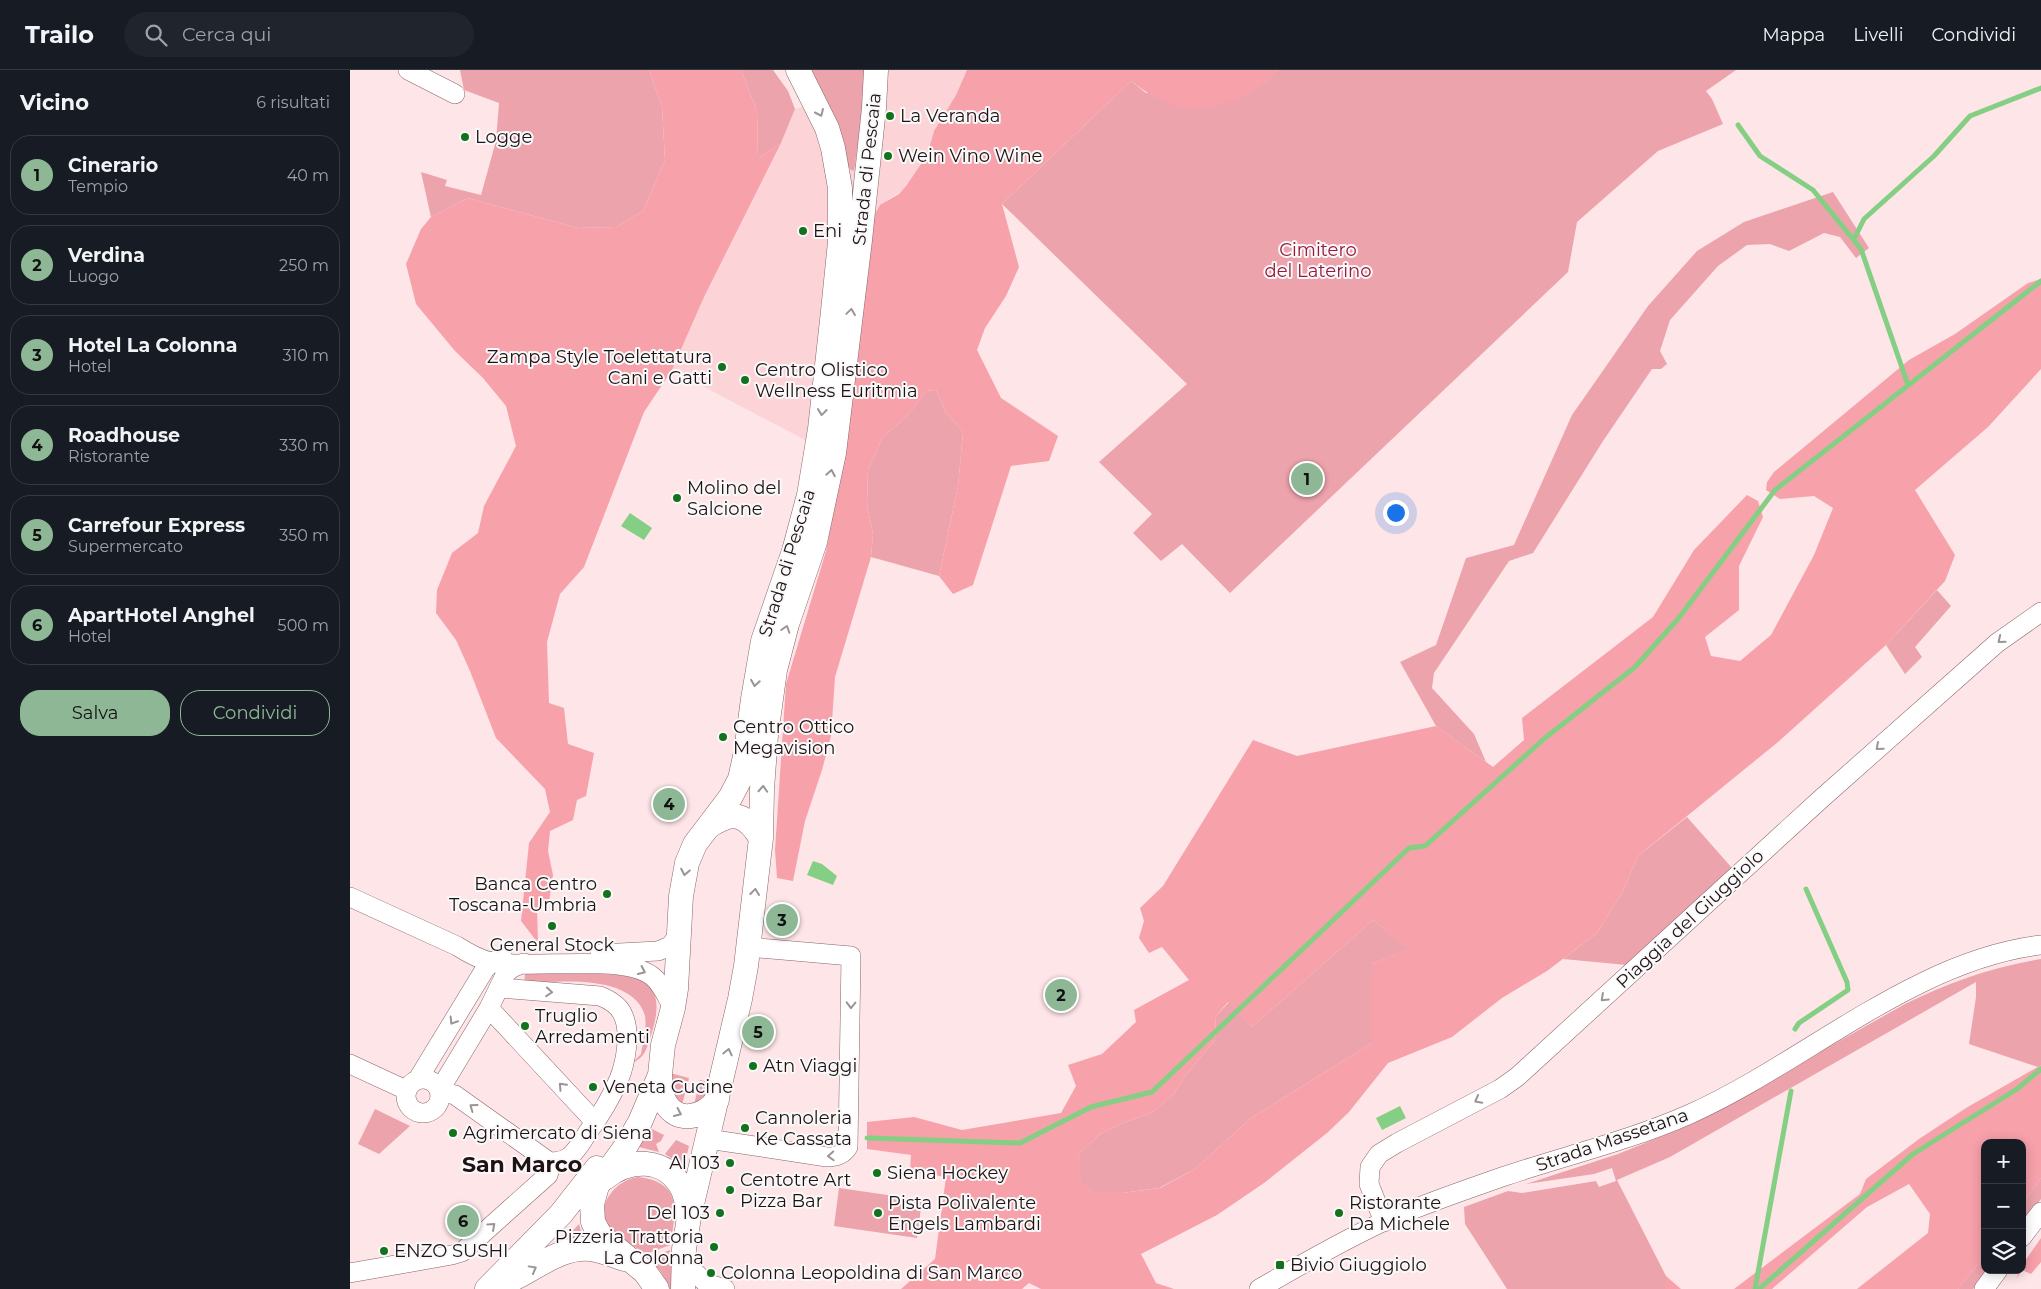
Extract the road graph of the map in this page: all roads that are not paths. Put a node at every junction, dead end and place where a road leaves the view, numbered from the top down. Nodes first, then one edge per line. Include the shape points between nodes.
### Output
1 (408, 70) edge
2 (798, 70) edge
3 (876, 70) edge
4 (455, 94) dead end
5 (2041, 612) edge
6 (706, 828) junction
7 (762, 838) junction
8 (350, 897) edge
9 (680, 933) junction
10 (2041, 945) edge
11 (748, 947) junction
12 (464, 951) junction
13 (593, 954) junction
14 (492, 962) junction
15 (524, 963) junction
16 (479, 980) junction
17 (500, 988) junction
18 (489, 1008) junction
19 (673, 1008) junction
20 (663, 1045) junction
21 (350, 1064) edge
22 (660, 1075) junction
23 (412, 1084) junction
24 (439, 1091) junction
25 (717, 1100) junction
26 (595, 1122) junction
27 (708, 1139) junction
28 (548, 1161) junction
29 (597, 1186) junction
30 (2041, 1212) edge
31 (561, 1214) junction
32 (689, 1217) junction
33 (1384, 1222) junction
34 (2026, 1232) edge
35 (683, 1261) junction
36 (635, 1263) junction
37 (350, 1273) edge
38 (1995, 1274) edge
39 (488, 1289) edge
40 (657, 1289) edge
41 (683, 1289) edge
42 (725, 1289) edge
43 (1259, 1289) edge
44 (1984, 1289) edge

1 - 4 street
2 -> 6 main road, Strada di Pescaia via 827,128 840,188 840,242 820,429 805,514 760,654 742,770 730,798
7 -> 3 main road, Strada di Pescaia via 763,780 775,670 815,542 834,453
5 -> 33 street, Piaggia del Giuggiolo via 1997,643 1822,798 1517,1077 1379,1154 1370,1167 1369,1184
6 - 7 main road via 722,819 738,816 752,824
6 -> 9 main road, Strada di Pescaia via 690,854 685,871
11 -> 7 main road, Strada di Pescaia
8 - 12 street
9 - 13 street via 670,946 658,951
9 - 19 main road, Strada di Pescaia
10 - 33 street, Strada Massetana via 1989,956 1922,983 1713,1103 1677,1120 1504,1176
25 -> 11 main road, Strada di Pescaia
11 -> 27 street via 851,956 848,1142 845,1152 827,1157
12 - 13 street
12 - 14 street
12 - 16 street via 480,968
13 - 14 street via 577,958 506,958
14 - 15 street
14 - 16 street
15 - 17 street via 506,973
15 -> 19 street via 634,968 653,978
16 -> 23 street
17 - 18 street
17 -> 26 street via 593,995 610,1000 619,1008 626,1030 624,1060 617,1084
18 - 24 street
26 -> 18 street
19 - 20 main road, Strada di Pescaia
20 - 22 main road, Strada di Pescaia
20 - 31 main road, Strada di Pescaia via 610,1149
21 - 23 street
22 -> 25 main road via 664,1102 680,1115 704,1113
22 - 29 main road, Strada di Pescaia via 633,1136
23 - 24 street via 428,1080
23 - 24 street via 406,1100 417,1112 428,1112 436,1106
28 -> 24 street via 462,1100
25 - 27 main road, Strada di Pescaia
26 - 28 street via 569,1157
27 - 32 main road, Strada di Pescaia
37 -> 28 street via 462,1252 548,1175
29 - 31 main road, Strada di Pescaia
29 - 32 main road, Strada di Pescaia via 628,1165 657,1167 678,1182 685,1195
29 - 36 main road, Strada di Pescaia via 592,1213 596,1229
30 - 34 street
31 - 39 main road, Strada di Pescaia
32 - 35 main road, Strada di Pescaia
33 - 43 street, Strada Massetana
35 - 41 main road
35 - 42 street via 706,1283
39 -> 36 main road via 573,1251 596,1250
36 - 40 main road
38 - 44 street

